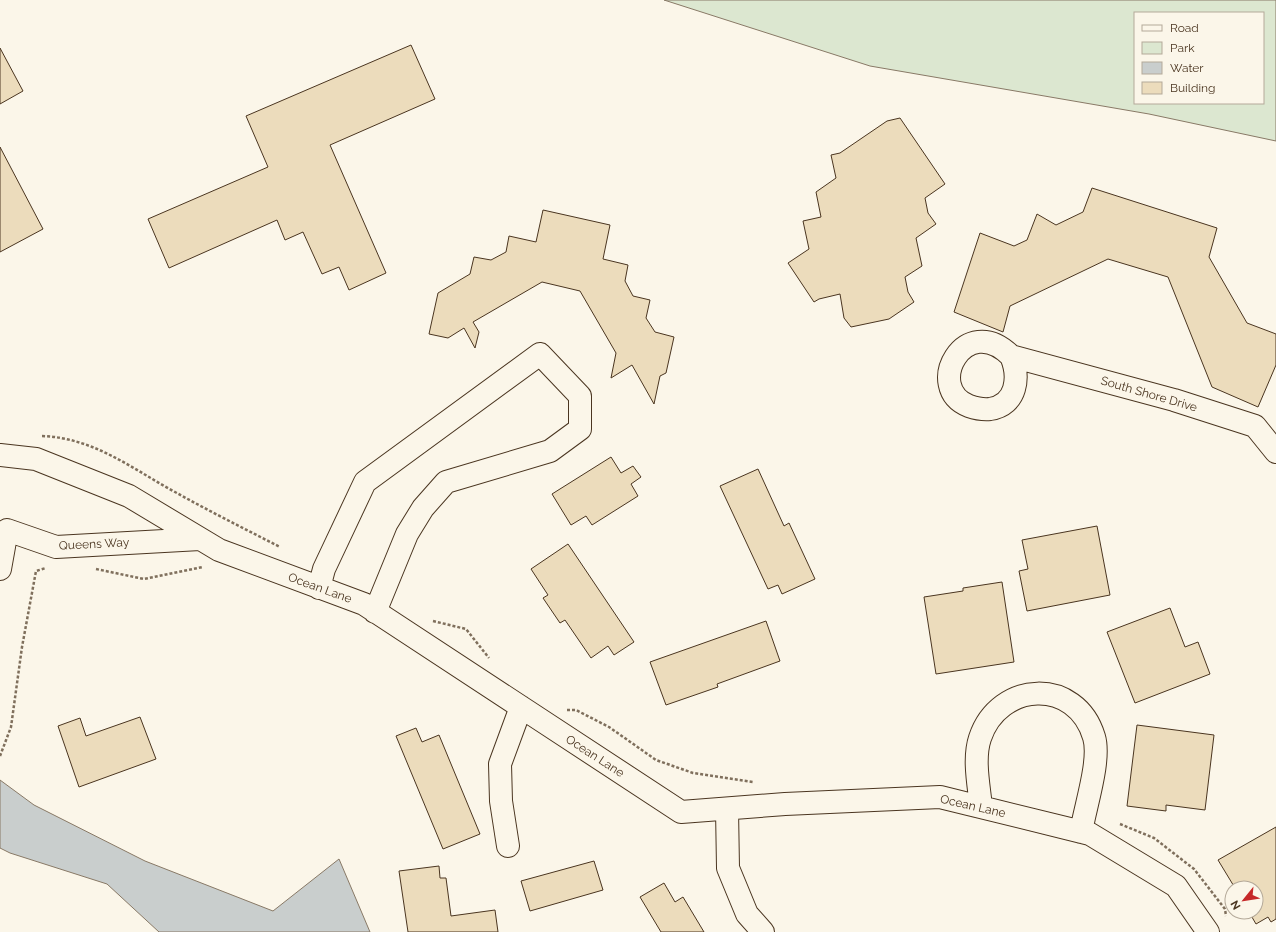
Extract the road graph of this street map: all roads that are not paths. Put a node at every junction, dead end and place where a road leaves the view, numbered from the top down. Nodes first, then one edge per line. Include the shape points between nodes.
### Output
1 (1011, 356) dead end
2 (1276, 452) edge
3 (0, 455) edge
4 (200, 539) junction
5 (0, 569) edge
6 (319, 588) junction
7 (375, 612) junction
8 (522, 707) junction
9 (980, 807) junction
10 (727, 809) junction
11 (1081, 832) junction
12 (508, 846) dead end
13 (763, 932) edge
14 (1208, 932) edge

1 - 2 street, South Shore Drive via 1174,400 1255,426
3 - 4 street, Ocean Lane via 36,459 129,496
4 - 5 street, Queens Way via 56,547 7,530
4 - 6 street, Ocean Lane via 233,556
6 - 7 street, Ocean Lane via 364,604
6 - 7 street via 324,569 365,482 540,354 580,396 580,429 550,451 446,482 423,508 407,534
7 - 8 street, Ocean Lane
8 - 10 street, Ocean Lane via 681,812
8 - 12 street via 500,764 501,801
9 - 10 street, Ocean Lane via 940,797
9 - 11 street, Ocean Lane
9 - 11 street via 977,764 980,738 990,719 1002,705 1023,695 1043,693 1069,701 1083,716 1094,737 1097,756
10 - 13 street via 728,868 747,914
11 - 14 street, Ocean Lane via 1090,834 1176,886

